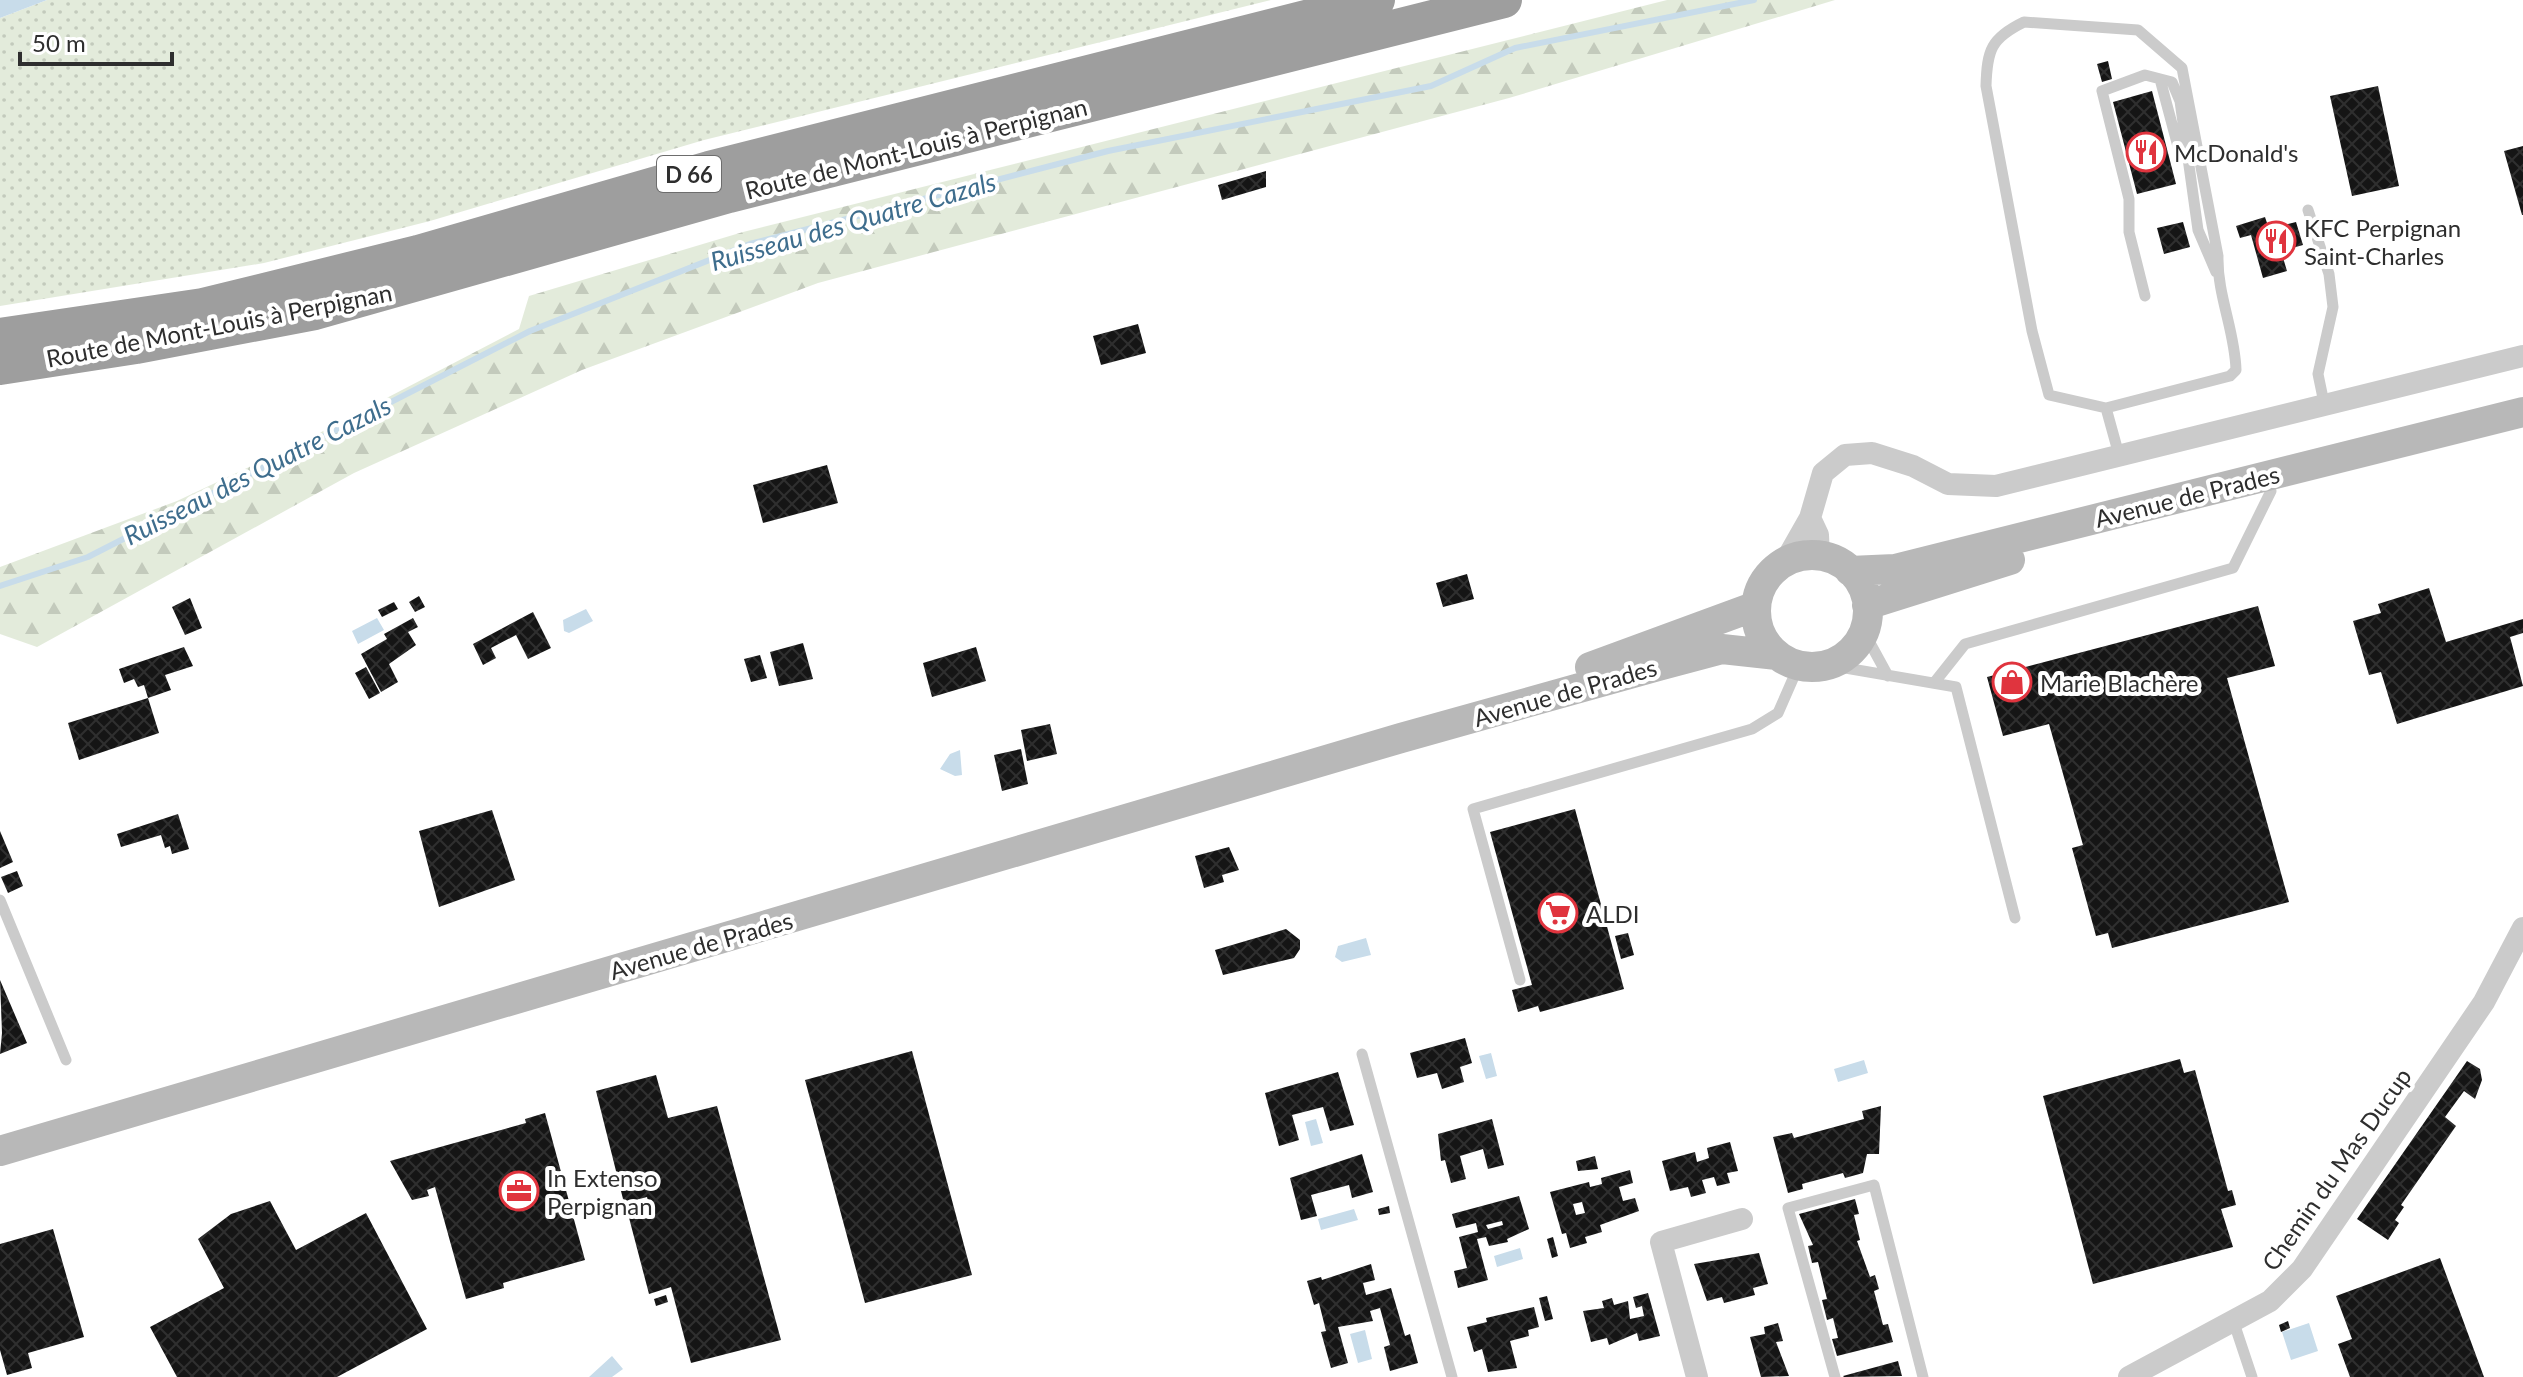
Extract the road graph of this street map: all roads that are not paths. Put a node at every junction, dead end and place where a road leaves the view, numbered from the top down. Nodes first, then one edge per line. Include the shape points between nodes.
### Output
1 (1377, 0) edge
2 (1504, 0) edge
3 (2308, 210) dead end
4 (2218, 276) junction
5 (2145, 296) dead end
6 (0, 336) edge
7 (2523, 356) edge
8 (0, 367) edge
9 (2324, 403) junction
10 (2106, 408) junction
11 (2523, 412) edge
12 (2523, 433) edge
13 (2119, 455) junction
14 (2271, 491) junction
15 (1810, 518) junction
16 (1819, 556) junction
17 (1785, 562) junction
18 (1850, 571) junction
19 (1756, 606) junction
20 (1866, 618) junction
21 (1801, 662) junction
22 (1888, 676) junction
23 (1934, 683) junction
24 (1401, 738) junction
25 (0, 900) edge
26 (2015, 918) dead end
27 (2523, 928) edge
28 (1520, 980) dead end
29 (1362, 1054) dead end
30 (66, 1060) dead end
31 (0, 1151) edge
32 (1742, 1219) dead end
33 (2234, 1323) junction
34 (1452, 1377) edge
35 (1697, 1377) edge
36 (1835, 1377) edge
37 (1923, 1377) edge
38 (2129, 1377) edge
39 (2252, 1377) edge

1 - 6 highway, Route de Mont-Louis à Perpignan / D 66 via 709,169 418,253 203,306
2 - 8 highway, Route de Mont-Louis à Perpignan / D 66 via 729,195 315,312
3 - 9 lane via 2329,274 2333,307 2318,374
4 - 5 lane via 2198,230 2160,79 2145,75 2102,91 2129,199 2129,232
4 - 10 lane via 2236,370 2230,376
4 - 10 lane via 2182,68 2138,30 2024,22 2000,34 1987,59 1986,86 2049,395
7 - 9 street
9 - 13 street
10 - 13 lane
11 - 18 main road, Avenue de Prades via 1895,569
12 - 14 main road, Avenue de Prades
13 - 15 street via 1996,486 1948,484 1872,453 1845,455 1823,473
14 - 20 main road, Avenue de Prades via 2090,537
14 - 23 lane via 2233,568 1965,644
15 - 16 street
15 - 17 street
16 - 17 main road
16 - 18 main road
17 - 19 main road via 1770,573
18 - 20 main road via 1865,592
19 - 21 main road via 1764,641
19 - 24 main road, Avenue de Prades
20 - 21 main road via 1844,657
20 - 22 lane
21 - 22 lane
21 - 24 main road, Avenue de Prades via 1722,649
21 - 28 lane via 1778,713 1752,729 1473,809
22 - 23 lane
23 - 26 lane via 1956,687
24 - 31 main road, Avenue de Prades
25 - 30 lane
27 - 33 street, Chemin du Mas Ducup via 2484,1002 2302,1269 2270,1301
29 - 34 lane
32 - 35 street via 1661,1242
33 - 38 street, Chemin du Mas Ducup
33 - 39 lane
36 - 37 lane via 1788,1208 1874,1185

